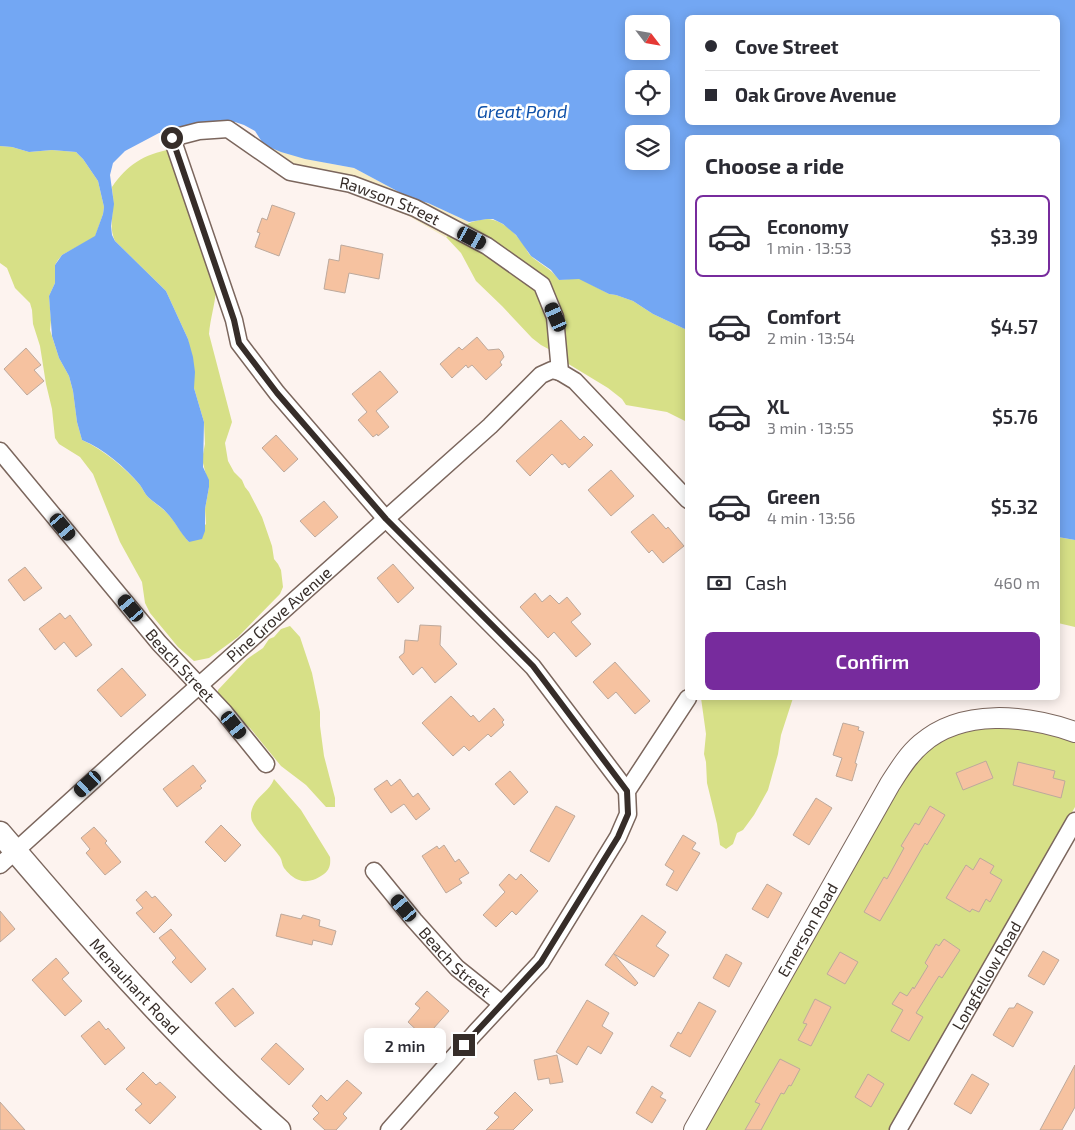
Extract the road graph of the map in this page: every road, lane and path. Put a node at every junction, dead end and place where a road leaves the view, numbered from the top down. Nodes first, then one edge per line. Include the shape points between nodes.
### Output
1 (560, 372) junction
2 (0, 451) edge
3 (685, 497) edge
4 (386, 519) junction
5 (199, 685) junction
6 (687, 700) edge
7 (1075, 732) edge
8 (266, 764) dead end
9 (627, 791) junction
10 (1075, 821) edge
11 (0, 833) edge
12 (8, 858) edge
13 (374, 871) dead end
14 (502, 1004) junction
15 (279, 1130) edge
16 (389, 1130) edge
17 (694, 1130) edge
18 (898, 1130) edge

1 - 3 street via 575,382
1 - 4 street, Pine Grove Avenue via 552,370 541,376
1 - 4 street, Rawson Street via 556,317 542,285 487,246 415,208 360,187 290,172 228,129 199,131 172,138 239,343 277,393
2 - 5 street, Beach Street via 159,643
4 - 5 street, Pine Grove Avenue
4 - 9 street via 533,666
5 - 8 street, Beach Street
5 - 12 street, Pine Grove Avenue
6 - 9 street
7 - 17 street, Emerson Road via 1030,721 986,719 965,721 944,729 919,745 890,784
9 - 14 street via 628,814 618,837 541,962
10 - 18 street, Longfellow Road
11 - 12 main road, Menauhant Road
12 - 15 main road, Menauhant Road via 210,1067
13 - 14 street, Beach Street via 457,968
14 - 16 street

